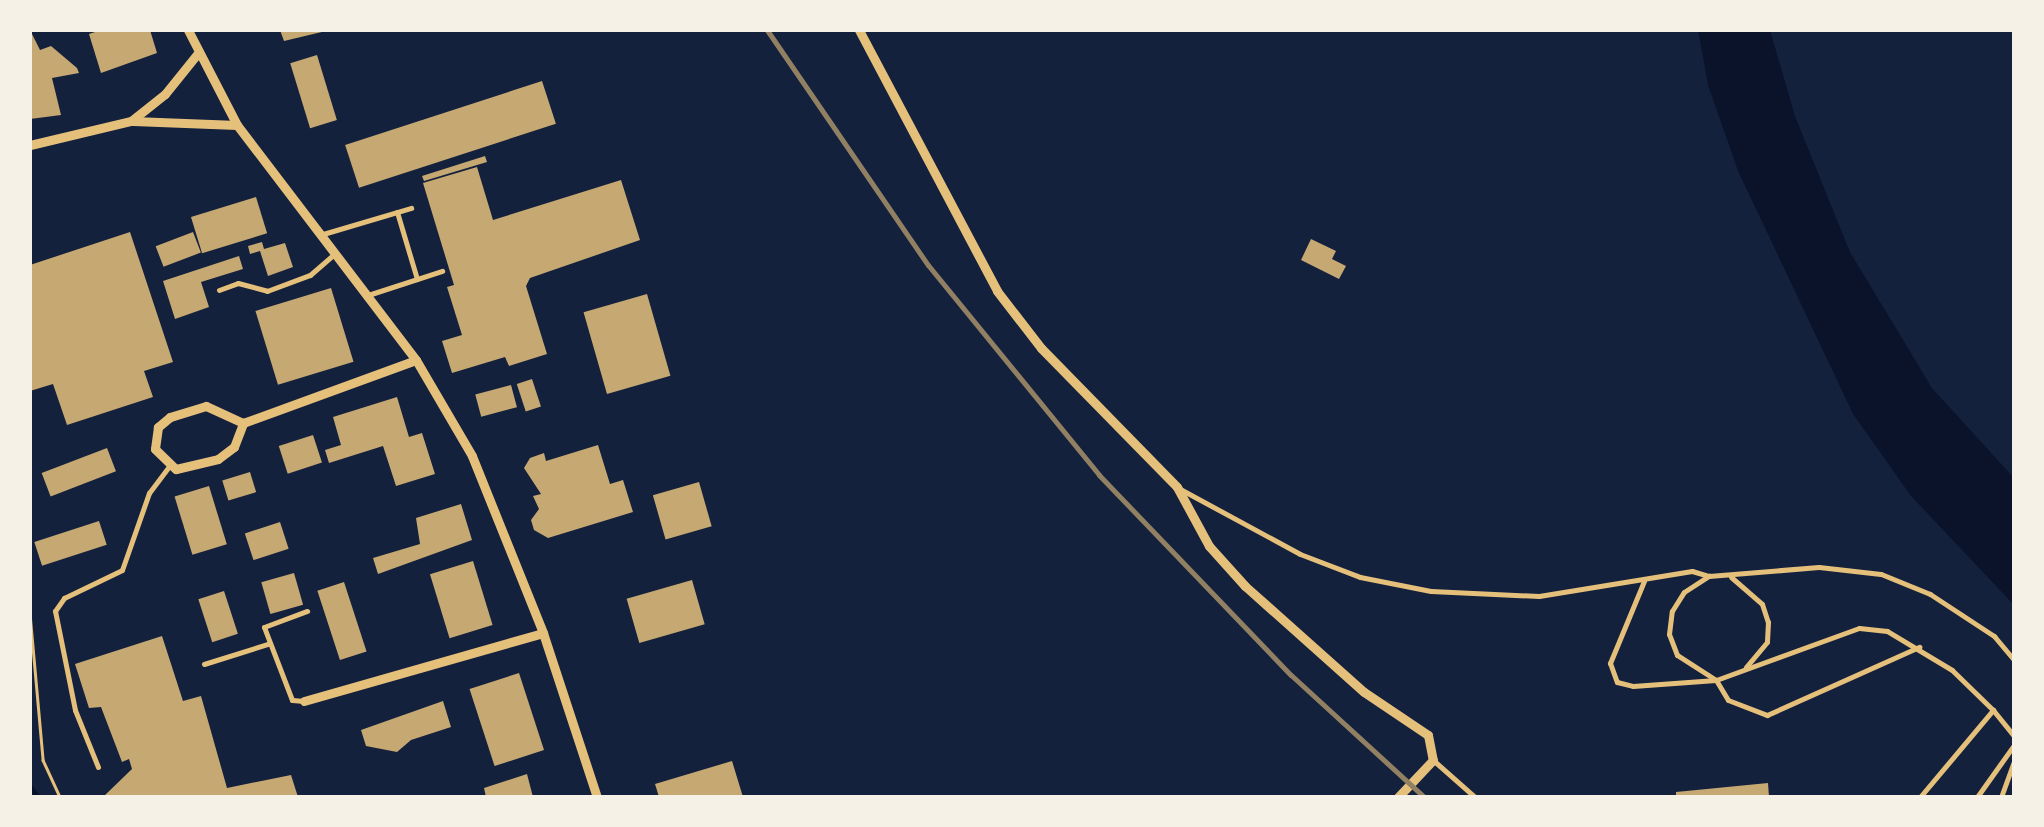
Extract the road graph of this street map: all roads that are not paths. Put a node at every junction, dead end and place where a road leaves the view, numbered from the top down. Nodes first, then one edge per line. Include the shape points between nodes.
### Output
1 (188, 30) edge
2 (859, 30) edge
3 (198, 53) junction
4 (131, 121) junction
5 (237, 125) junction
6 (30, 145) edge
7 (411, 208) dead end
8 (397, 212) junction
9 (323, 234) junction
10 (337, 252) junction
11 (442, 270) dead end
12 (417, 279) junction
13 (219, 290) dead end
14 (368, 295) junction
15 (416, 360) junction
16 (243, 423) junction
17 (169, 466) junction
18 (1177, 487) junction
19 (1728, 575) junction
20 (1709, 576) junction
21 (1644, 581) junction
22 (307, 611) dead end
23 (543, 633) junction
24 (268, 644) junction
25 (1920, 647) junction
26 (2014, 660) edge
27 (204, 664) dead end
28 (1743, 670) junction
29 (1716, 680) junction
30 (304, 701) joint
31 (1993, 710) junction
32 (2014, 736) edge
33 (2014, 745) edge
34 (1432, 760) junction
35 (2014, 762) edge
36 (98, 767) dead end
37 (597, 797) edge
38 (1398, 797) edge
39 (1475, 797) edge
40 (1920, 797) edge
41 (1977, 797) edge
42 (2001, 797) edge

1 - 3 street
2 - 18 street via 997,291 1040,348
3 - 4 street via 166,94
3 - 5 street
4 - 5 street via 172,117
4 - 6 street
5 - 9 street
7 - 8 lane
8 - 9 lane
8 - 12 lane
9 - 10 street
10 - 13 lane via 310,275 266,290 238,283
10 - 14 street
11 - 12 lane
12 - 14 lane
14 - 15 street
15 - 16 street
15 - 23 street via 492,497
16 - 17 street via 225,455 184,469
16 - 17 street via 206,406 170,417 154,442
17 - 36 lane via 150,493 122,570 64,598 55,610 75,710
18 - 21 lane via 1300,554 1395,585 1539,596
18 - 34 street via 1203,538 1245,586 1364,692 1428,735
19 - 20 lane
19 - 26 lane via 1819,567 1881,574 1930,594 1994,636
19 - 28 lane via 1747,586 1768,622 1760,656
20 - 21 lane via 1692,571
20 - 29 lane via 1684,592 1669,634 1676,655
21 - 29 lane via 1610,662 1617,682
22 - 24 lane via 264,628
23 - 30 street
23 - 37 street
24 - 27 lane
24 - 30 lane via 292,700
25 - 28 lane via 1887,630 1858,628
25 - 29 lane via 1766,715 1728,700
25 - 31 lane
28 - 29 lane
31 - 32 lane
31 - 40 lane
33 - 41 lane
34 - 38 street
34 - 39 lane
35 - 42 lane

